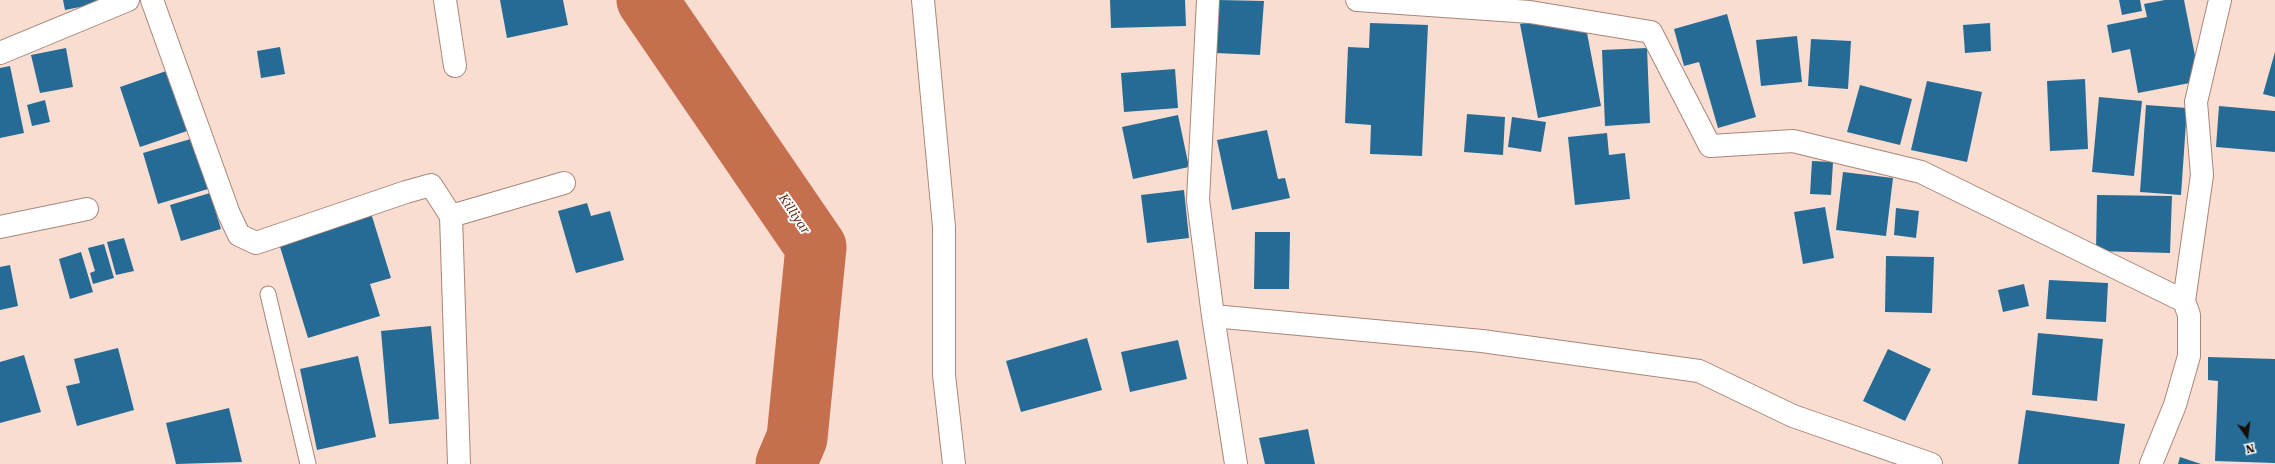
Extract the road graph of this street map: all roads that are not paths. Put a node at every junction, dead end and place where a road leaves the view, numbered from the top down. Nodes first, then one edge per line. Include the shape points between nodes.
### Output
1 (128, 0) edge
2 (152, 0) edge
3 (445, 0) edge
4 (923, 0) edge
5 (1208, 0) edge
6 (1357, 0) edge
7 (2220, 0) edge
8 (0, 54) edge
9 (455, 66) dead end
10 (564, 183) dead end
11 (87, 209) dead end
12 (451, 216) junction
13 (0, 226) edge
14 (268, 294) dead end
15 (2184, 301) junction
16 (1213, 316) junction
17 (308, 464) edge
18 (460, 464) edge
19 (954, 464) edge
20 (1236, 464) edge
21 (1931, 464) edge
22 (2151, 464) edge

1 - 8 street
2 - 12 street via 229,214 239,235 256,243 431,185
3 - 9 street
4 - 19 street via 944,227 944,375
5 - 16 street via 1198,200
6 - 15 street via 1530,12 1651,32 1710,146 1793,140 1921,172
7 - 15 street via 2196,102 2202,175
10 - 12 street
11 - 13 street
12 - 18 street
14 - 17 lane
15 - 22 street via 2189,315 2189,356 2174,405
16 - 20 street
16 - 21 street via 1482,341 1699,371 1793,416

